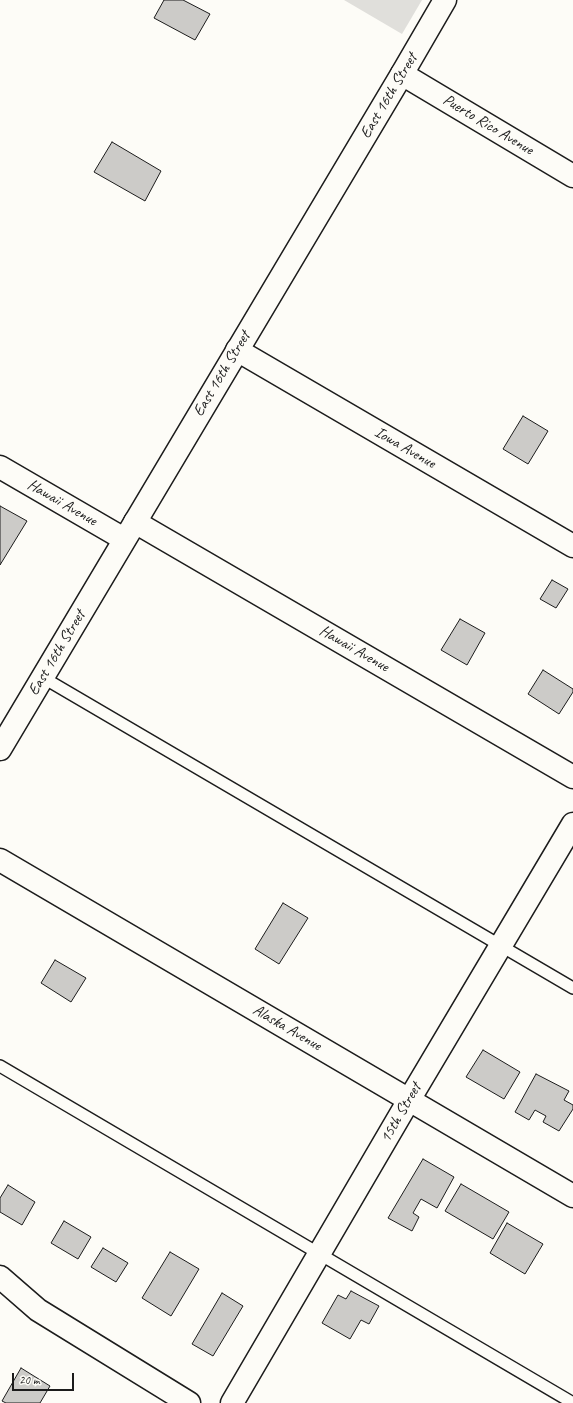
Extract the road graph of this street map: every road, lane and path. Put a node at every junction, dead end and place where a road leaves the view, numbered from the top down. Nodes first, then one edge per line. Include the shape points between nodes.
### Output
1 (444, 0) edge
2 (402, 74) junction
3 (573, 176) edge
4 (237, 350) junction
5 (0, 467) edge
6 (130, 530) junction
7 (573, 546) edge
8 (42, 677) junction
9 (0, 749) edge
10 (573, 777) edge
11 (573, 824) edge
12 (0, 860) edge
13 (500, 946) junction
14 (573, 988) edge
15 (0, 1066) edge
16 (409, 1100) junction
17 (573, 1196) edge
18 (320, 1253) junction
19 (0, 1277) edge
20 (189, 1403) edge
21 (232, 1403) edge
22 (573, 1403) edge

1 - 2 street, East 16th Street
2 - 3 street, Puerto Rico Avenue
2 - 4 street, East 16th Street
4 - 6 street, East 16th Street
4 - 7 street, Iowa Avenue
5 - 6 street, Hawaii Avenue
6 - 8 street, East 16th Street
6 - 10 street, Hawaii Avenue
8 - 9 street, East 16th Street
8 - 13 lane
11 - 13 street, 15th Street
12 - 16 street, Alaska Avenue
13 - 14 lane
13 - 16 street, 15th Street
15 - 18 lane
16 - 17 street, Alaska Avenue
16 - 18 street, 15th Street
18 - 21 street, 15th Street
18 - 22 lane
19 - 20 street via 38,1310

